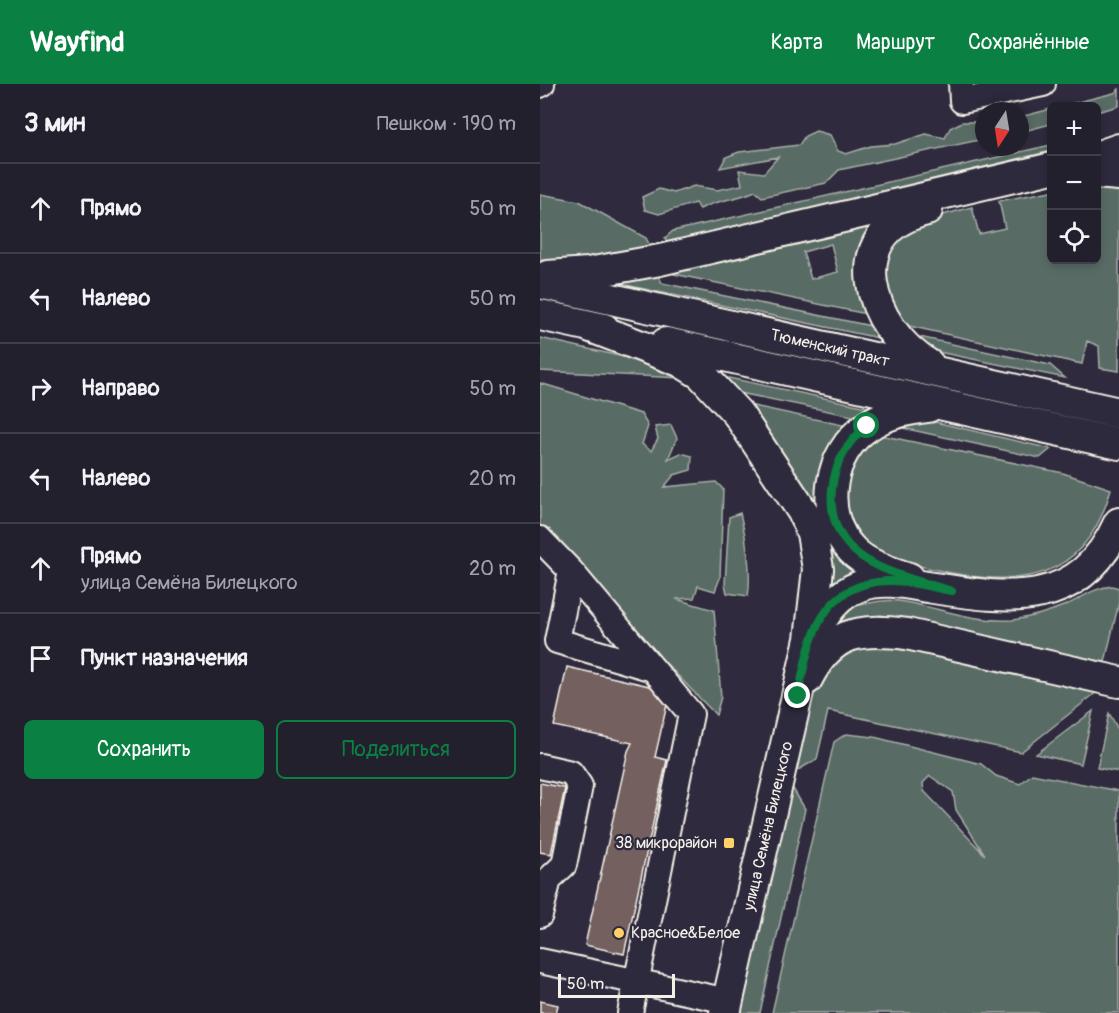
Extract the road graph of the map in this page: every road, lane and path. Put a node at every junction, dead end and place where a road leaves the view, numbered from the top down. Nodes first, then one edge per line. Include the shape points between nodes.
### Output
1 (961, 84) edge
2 (1043, 84) edge
3 (1119, 149) edge
4 (1099, 156) edge
5 (1047, 169) edge
6 (1101, 173) edge
7 (1119, 175) edge
8 (1047, 183) edge
9 (540, 276) edge
10 (540, 283) edge
11 (540, 315) edge
12 (586, 325) junction
13 (942, 373) junction
14 (944, 406) junction
15 (1119, 413) edge
16 (1119, 444) edge
17 (1119, 523) edge
18 (540, 539) edge
19 (571, 571) junction
20 (952, 591) junction
21 (810, 639) junction
22 (653, 669) junction
23 (1119, 682) edge
24 (798, 696) junction
25 (540, 766) edge
26 (544, 878) edge
27 (540, 915) edge
28 (540, 961) edge
29 (637, 982) junction
30 (727, 1007) edge
31 (630, 1013) edge

1 - 2 lane via 962,100
3 - 4 main road
5 - 9 main road via 671,257 588,273
6 - 7 main road
8 - 13 main road via 912,214 891,226 878,242 871,264 875,304 897,341
10 - 13 main road, Тюменский тракт
11 - 12 main road, Тюменский тракт
12 - 14 main road, Тюменский тракт
12 - 21 main road, улица Семёна Билецкого via 680,361 701,374 738,414 803,512 812,533 818,569
13 - 15 main road, Тюменский тракт
14 - 16 main road, Тюменский тракт
14 - 20 main road via 905,410 884,417 857,434 840,458 833,476 831,500 833,518 853,551 895,573
17 - 20 main road via 1112,539 1082,575 1057,588 1012,597
18 - 19 lane
19 - 22 lane
19 - 22 lane via 557,641
20 - 21 main road via 889,581 862,585 834,602
21 - 24 main road, улица Семёна Билецкого
22 - 29 lane via 691,714
23 - 24 main road via 906,634 856,632 837,640 822,653
24 - 30 main road, улица Семёна Билецкого
25 - 26 lane via 572,773 580,786 564,865
26 - 27 lane
28 - 29 lane
29 - 30 lane
29 - 31 lane

